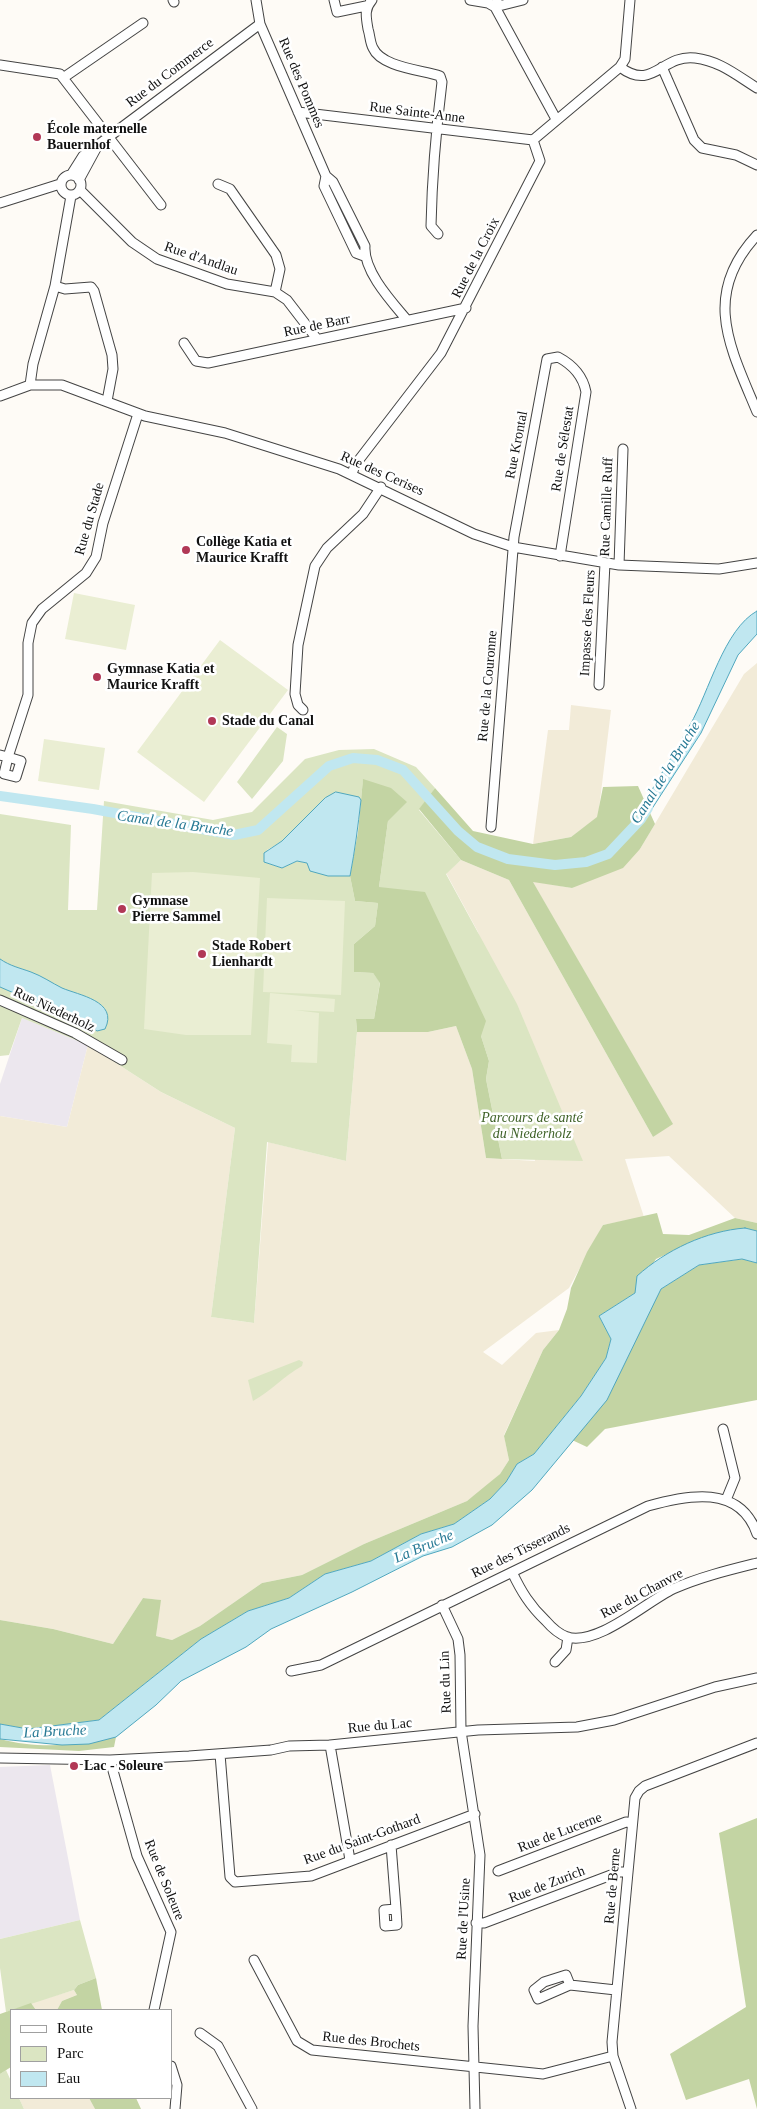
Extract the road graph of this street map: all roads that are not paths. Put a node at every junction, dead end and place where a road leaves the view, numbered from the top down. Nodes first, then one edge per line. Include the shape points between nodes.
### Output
1 (256, 0) edge
2 (334, 0) edge
3 (470, 0) edge
4 (523, 0) edge
5 (630, 0) edge
6 (369, 3) edge
7 (496, 3) edge
8 (143, 23) dead end
9 (260, 24) junction
10 (0, 64) edge
11 (620, 67) junction
12 (662, 67) junction
13 (63, 78) junction
14 (757, 88) edge
15 (298, 112) junction
16 (556, 119) junction
17 (436, 130) junction
18 (108, 137) junction
19 (533, 140) junction
20 (757, 165) edge
21 (75, 178) junction
22 (60, 184) junction
23 (218, 184) dead end
24 (80, 190) junction
25 (71, 196) junction
26 (0, 204) edge
27 (161, 205) dead end
28 (438, 234) dead end
29 (757, 235) edge
30 (55, 286) junction
31 (275, 292) junction
32 (466, 308) junction
33 (407, 320) junction
34 (317, 339) junction
35 (184, 343) dead end
36 (558, 357) joint
37 (30, 384) junction
38 (0, 396) edge
39 (107, 402) junction
40 (757, 412) edge
41 (138, 414) junction
42 (623, 449) dead end
43 (352, 474) junction
44 (380, 487) junction
45 (513, 547) junction
46 (560, 556) junction
47 (605, 563) junction
48 (757, 563) edge
49 (619, 565) junction
50 (599, 685) dead end
51 (303, 710) dead end
52 (4, 756) edge
53 (491, 827) dead end
54 (0, 1000) edge
55 (122, 1060) dead end
56 (723, 1428) dead end
57 (726, 1500) junction
58 (757, 1534) edge
59 (757, 1563) edge
60 (512, 1572) junction
61 (442, 1605) junction
62 (568, 1637) junction
63 (555, 1662) dead end
64 (291, 1671) dead end
65 (757, 1678) edge
66 (461, 1731) junction
67 (757, 1743) edge
68 (330, 1745) junction
69 (220, 1754) junction
70 (0, 1758) edge
71 (110, 1760) junction
72 (475, 1814) junction
73 (632, 1823) junction
74 (391, 1845) junction
75 (350, 1860) junction
76 (498, 1871) dead end
77 (628, 1872) junction
78 (396, 1909) dead end
79 (476, 1923) junction
80 (254, 1960) dead end
81 (570, 1985) dead end
82 (616, 1990) junction
83 (154, 2009) edge
84 (200, 2033) dead end
85 (613, 2056) junction
86 (475, 2067) junction
87 (172, 2069) edge
88 (175, 2109) edge
89 (252, 2109) edge
90 (475, 2109) edge
91 (631, 2109) edge

1 - 9 street, Rue des Pommes
2 - 6 street via 337,12
3 - 7 street
4 - 7 street
5 - 11 street via 626,59
6 - 17 street via 366,15 373,49 380,58 414,71 440,76
7 - 16 street
8 - 13 street
9 - 15 street, Rue des Pommes
9 - 18 street, Rue du Commerce
10 - 13 street via 36,72 53,71
11 - 12 street via 632,76 646,76
11 - 16 street
12 - 14 street via 678,58 712,61 732,70
12 - 20 street via 694,140 702,148 736,155
13 - 18 street
15 - 17 street, Rue Sainte-Anne
15 - 33 street, Rue des Pommes via 326,176 333,182 365,246 364,256 384,294
16 - 19 street
17 - 19 street, Rue Sainte-Anne
17 - 28 street via 431,226
18 - 21 street, Rue du Commerce via 98,145
18 - 27 street
19 - 32 street, Rue de la Croix via 540,161
21 - 22 street, Rue du Commerce via 62,179
21 - 24 street
22 - 25 street via 62,190
22 - 26 street
23 - 31 street via 230,190 276,255 280,269
24 - 25 street
24 - 31 street, Rue d'Andlau via 132,242 157,259 227,284
25 - 30 street
29 - 40 street via 730,274 724,298 729,344
30 - 37 street
30 - 39 street via 65,289 91,287 94,291 112,355
31 - 34 street via 287,300
32 - 33 street, Rue de Barr
32 - 43 street, Rue de la Croix via 429,372
33 - 34 street, Rue de Barr
34 - 35 street, Rue de Barr via 208,363 196,362
36 - 45 street, Rue Krontal via 547,359
36 - 46 street, Rue de Sélestat via 568,362 583,380 586,392
37 - 38 street, Rue des Cerises
37 - 39 street, Rue des Cerises via 62,385
39 - 41 street, Rue des Cerises
41 - 43 street, Rue des Cerises via 225,433
41 - 52 street, Rue du Stade via 102,523 96,558 86,573 42,609 32,623 28,643 28,694
42 - 49 street, Rue Camille Ruff
43 - 44 street, Rue des Cerises
44 - 45 street, Rue des Cerises via 474,534
44 - 51 street via 364,514 326,548 316,566 298,645 295,694
45 - 46 street, Rue des Cerises
45 - 53 street, Rue de la Couronne
46 - 47 street, Rue des Cerises
47 - 49 street, Rue des Cerises
47 - 50 street, Impasse des Fleurs
48 - 49 street, Rue des Cerises via 719,569
54 - 55 street, Rue Niederholz via 75,1033
56 - 57 street via 735,1478
57 - 58 street, Rue des Tisserands via 743,1511
57 - 60 street, Rue des Tisserands via 690,1496 648,1506
59 - 62 street, Rue du Chanvre via 710,1575 673,1590 597,1633 581,1638
60 - 61 street, Rue des Tisserands
60 - 62 street via 532,1608 556,1631
61 - 64 street, Rue des Tisserands via 321,1665
61 - 66 street, Rue du Lin via 458,1639
62 - 63 street via 566,1650
65 - 66 street, Rue du Lac via 716,1686 590,1725
66 - 68 street, Rue du Lac
66 - 72 street, Rue de l'Usine
67 - 73 street, Rue de Berne via 646,1786 635,1798
68 - 69 street, Rue du Lac
68 - 75 street
69 - 71 street, Rue du Lac
69 - 75 street, Rue du Saint-Gothard via 230,1877 235,1882 311,1876
70 - 71 street, Rue du Lac
71 - 83 street, Rue de Soleure via 138,1856 171,1932
72 - 74 street, Rue du Saint-Gothard
72 - 79 street, Rue de l'Usine via 480,1855
73 - 76 street, Rue de Lucerne via 626,1822
73 - 77 street, Rue de Berne
74 - 75 street, Rue du Saint-Gothard
74 - 78 street
77 - 79 street, Rue de Zurich via 619,1872 484,1923
77 - 82 street, Rue de Berne
79 - 86 street, Rue de l'Usine
80 - 86 street, Rue des Brochets via 297,2041 312,2050
81 - 82 street
82 - 85 street, Rue de Berne
84 - 89 street via 218,2046
85 - 86 street, Rue des Brochets via 543,2074
85 - 91 street, Rue de Berne
86 - 90 street, Rue de l'Usine
87 - 88 street via 177,2085

